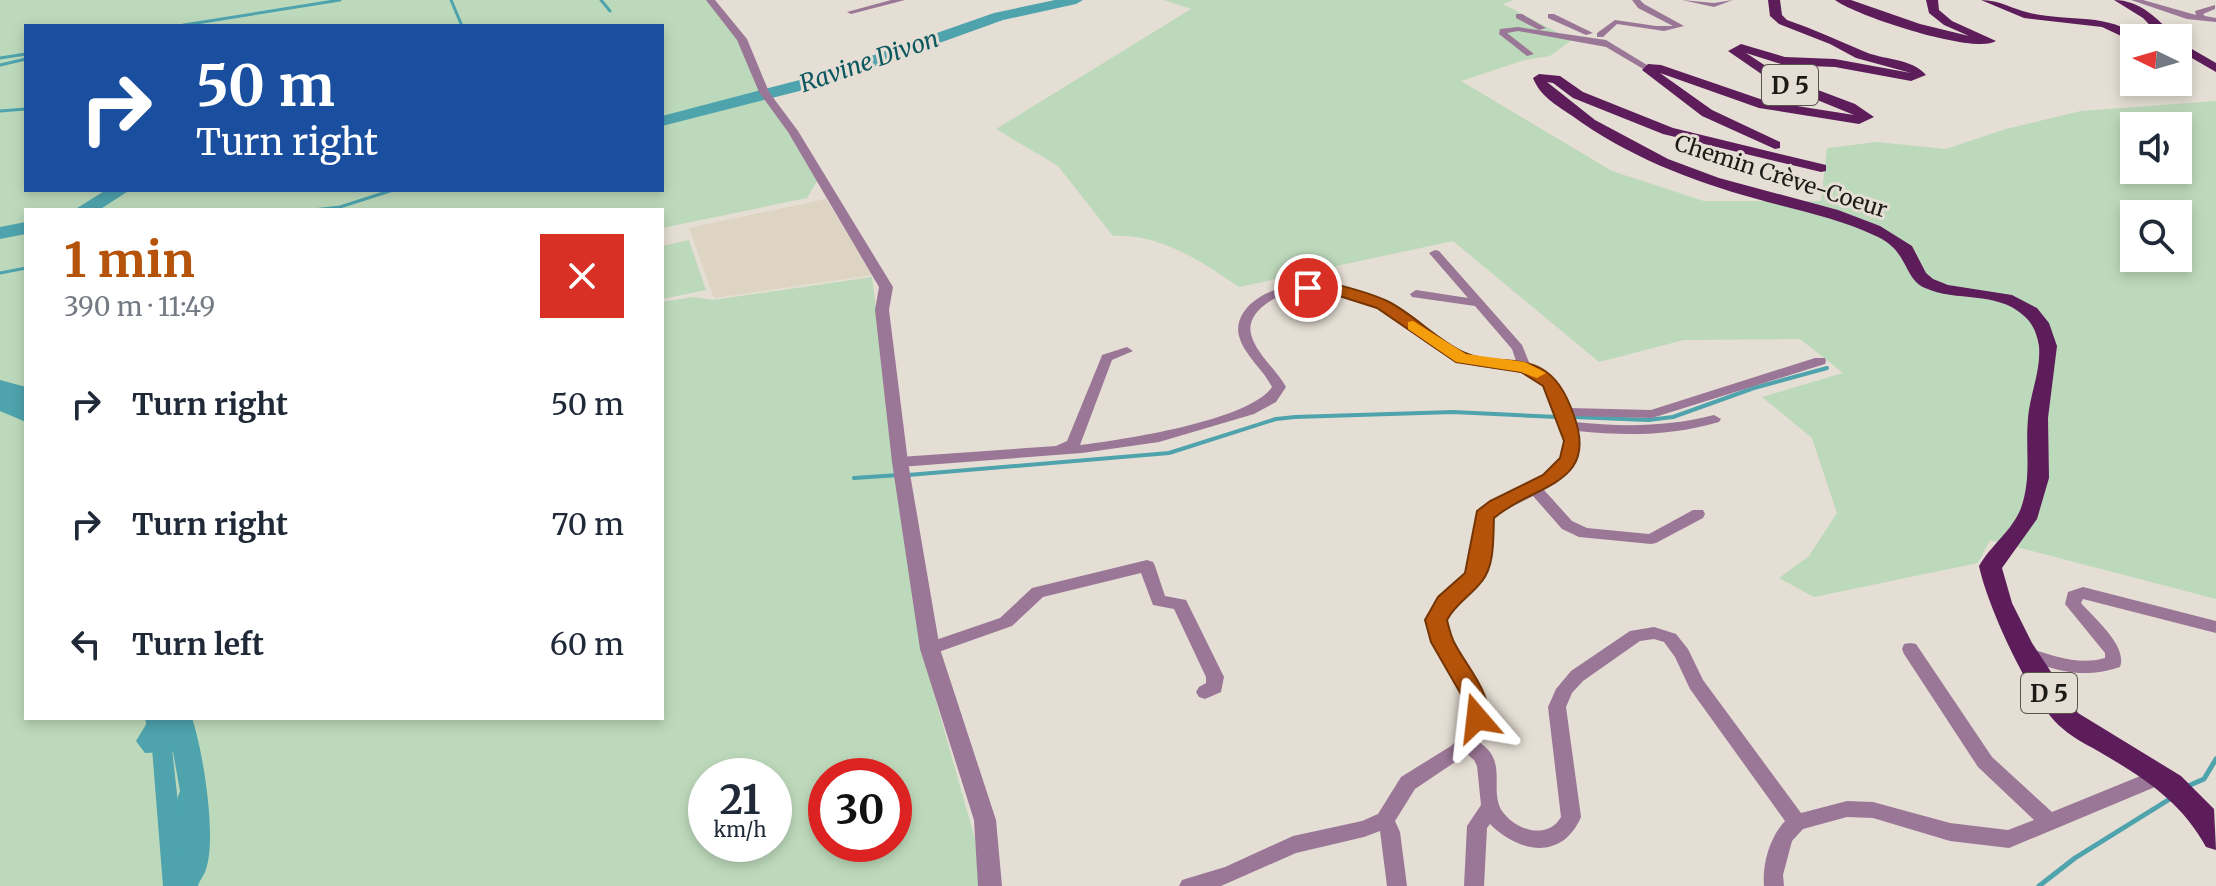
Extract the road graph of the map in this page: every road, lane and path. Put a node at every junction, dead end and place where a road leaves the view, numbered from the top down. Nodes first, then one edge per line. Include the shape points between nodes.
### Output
1 (711, 0) edge
2 (901, 0) edge
3 (1636, 0) edge
4 (1686, 0) edge
5 (1729, 0) edge
6 (1774, 0) edge
7 (1841, 0) edge
8 (1932, 0) edge
9 (1987, 0) edge
10 (2120, 0) edge
11 (2135, 0) edge
12 (2212, 7) dead end
13 (851, 12) dead end
14 (1519, 16) dead end
15 (1551, 16) dead end
16 (2203, 19) junction
17 (2216, 20) edge
18 (2155, 24) edge
19 (2120, 31) edge
20 (1550, 35) junction
21 (1603, 40) junction
22 (2192, 53) edge
23 (1530, 54) dead end
24 (2192, 65) edge
25 (1648, 68) junction
26 (2216, 68) edge
27 (2216, 75) edge
28 (1435, 253) dead end
29 (1416, 294) dead end
30 (1479, 303) junction
31 (1127, 351) dead end
32 (1820, 361) dead end
33 (1525, 367) junction
34 (1566, 419) junction
35 (1714, 419) dead end
36 (1057, 451) junction
37 (900, 462) junction
38 (1533, 487) junction
39 (1698, 514) dead end
40 (2216, 627) edge
41 (930, 649) junction
42 (1910, 649) dead end
43 (2026, 653) junction
44 (1205, 692) dead end
45 (1467, 745) junction
46 (2160, 776) junction
47 (1490, 807) junction
48 (1385, 820) junction
49 (1797, 822) junction
50 (2049, 822) junction
51 (2216, 838) edge
52 (990, 886) edge
53 (1189, 886) edge
54 (1397, 886) edge
55 (1474, 886) edge
56 (1774, 886) edge

1 - 37 street via 742,39 767,96 886,287 882,310
2 - 13 street
3 - 21 street via 1680,26 1615,22
4 - 5 street via 1714,5
6 - 25 main road, D 5 via 1776,16 1783,22 1920,75 1734,51 1777,79 1867,117 1859,120 1764,105
7 - 8 main road via 1883,18 1990,41 1948,23 1933,11
9 - 19 main road via 2028,16 2104,24
10 - 18 main road
11 - 16 street
12 - 16 street via 2198,13
14 - 20 street
15 - 21 street
16 - 17 street
20 - 21 street
20 - 23 street via 1503,31
21 - 25 street
22 - 26 main road
24 - 27 main road
25 - 43 main road, Chemin Crève-Coeur / D 5 via 1707,113 1821,168 1668,131 1578,95 1556,79 1539,78 1545,90 1577,114 1640,152 1730,187 1851,219 1905,247 1915,272 1926,282 2000,298 2036,316 2049,349 2038,419 2034,502 2019,535 1990,566
28 - 30 street
29 - 30 street
30 - 33 street via 1518,348
31 - 36 street via 1107,358 1073,444
32 - 34 street via 1652,414
33 - 34 street via 1550,383
33 - 36 street via 1461,358 1389,308 1359,295 1331,288 1282,291 1261,301 1243,329 1274,374 1279,387 1271,399 1201,428
34 - 35 street via 1652,431
34 - 38 street via 1573,441 1569,460
36 - 37 street
37 - 41 street
38 - 39 street via 1567,525 1584,533 1651,539
38 - 45 street via 1484,515 1475,576 1446,602 1436,620 1442,642 1473,695 1477,718
40 - 43 street via 2083,593 2074,596 2073,604 2113,651 2114,662 2075,669
41 - 44 street via 1016,617 1038,592 1147,566 1159,601 1180,604 1215,677 1215,687
41 - 52 street via 985,820
42 - 50 street via 1985,762
43 - 46 main road, D 5 via 2069,720
45 - 47 street via 1485,761
45 - 48 street via 1407,784
46 - 50 street
46 - 51 main road, D 5 via 2208,818
47 - 49 street via 1523,836 1547,840 1567,828 1571,817 1557,707 1565,689 1636,635 1654,633 1670,638 1696,684
47 - 55 street via 1477,826
48 - 53 street via 1293,845 1228,875
48 - 54 street
49 - 50 street via 1847,809 1873,810 1950,832 2009,839
49 - 56 street via 1783,837

